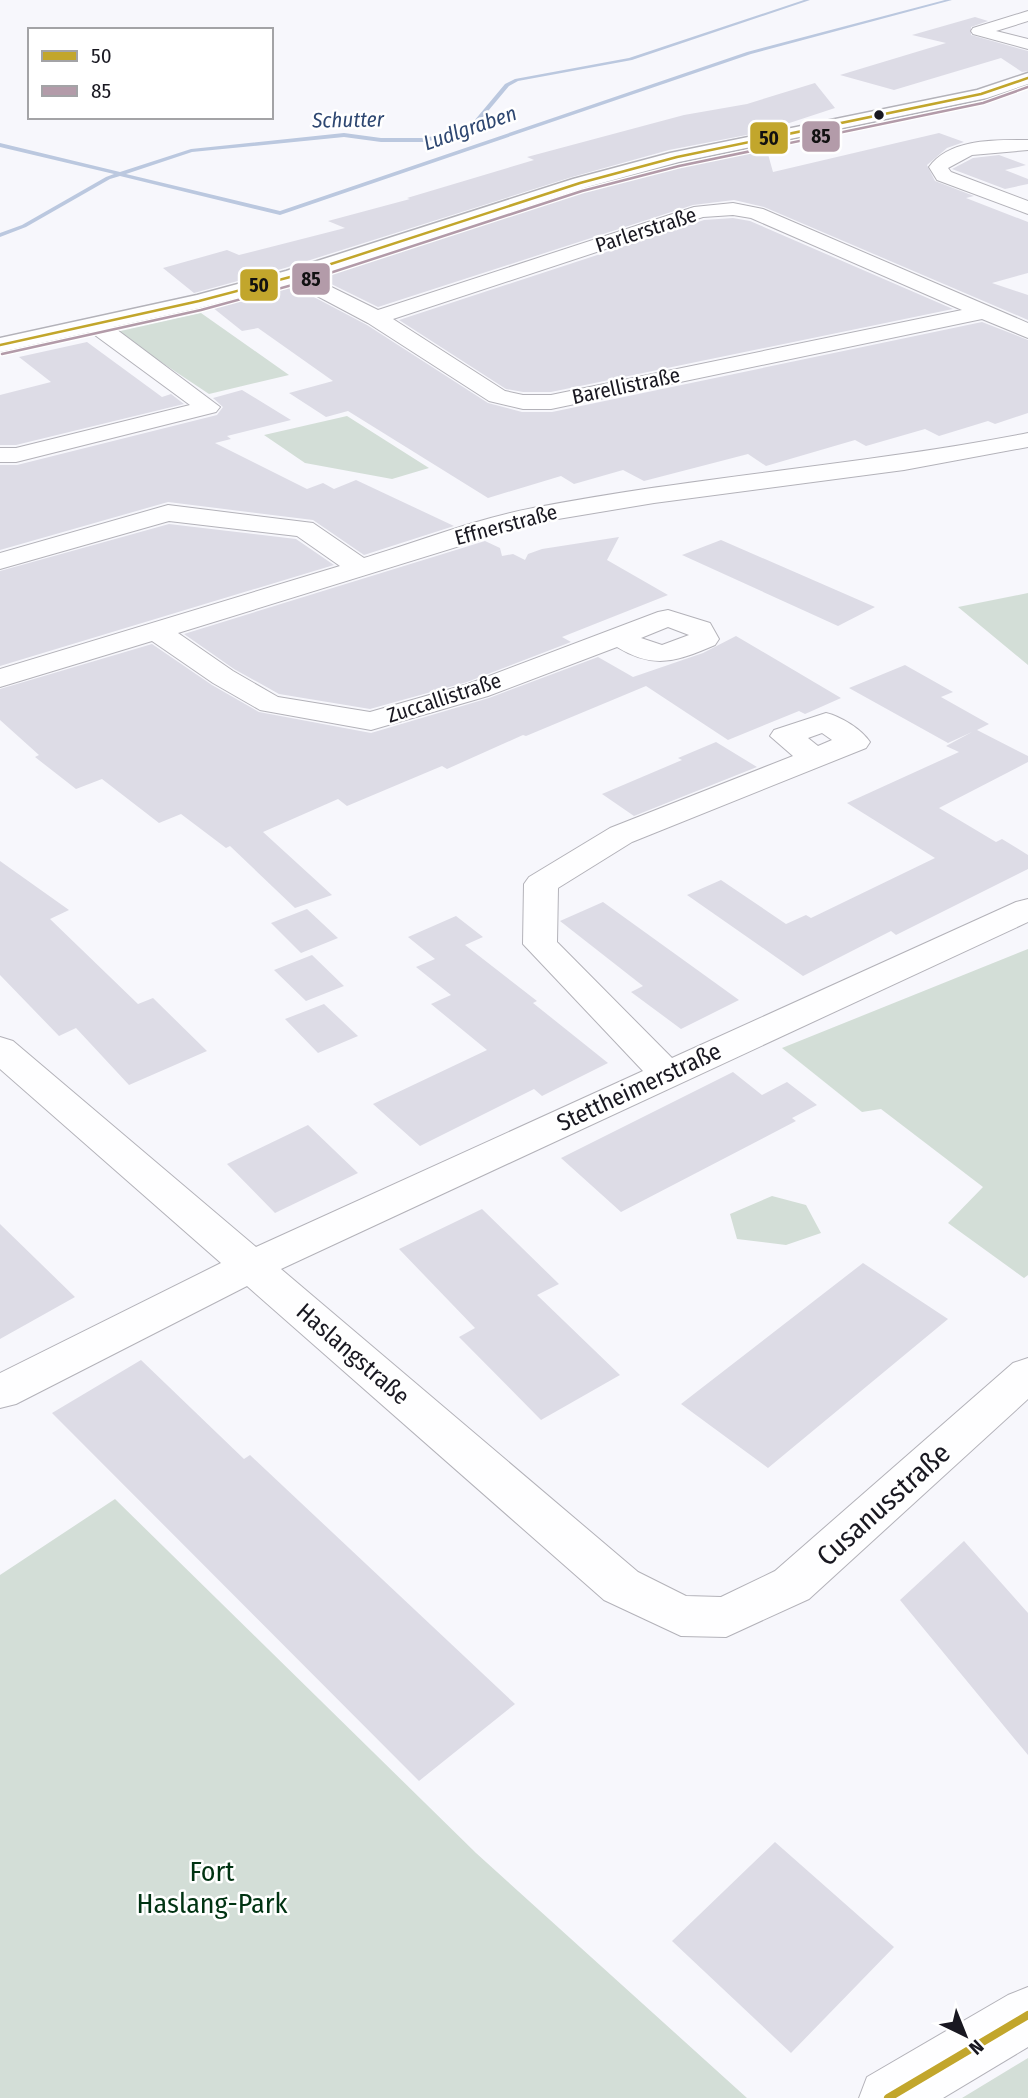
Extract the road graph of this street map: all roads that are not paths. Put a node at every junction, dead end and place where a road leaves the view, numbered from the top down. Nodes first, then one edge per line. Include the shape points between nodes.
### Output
1 (1028, 16) edge
2 (1028, 44) edge
3 (1028, 78) edge
4 (1028, 145) edge
5 (1028, 208) edge
6 (294, 275) junction
7 (985, 312) junction
8 (376, 318) junction
9 (96, 325) junction
10 (1028, 331) edge
11 (0, 345) edge
12 (1028, 439) edge
13 (992, 447) junction
14 (0, 456) edge
15 (1019, 465) dead end
16 (0, 561) edge
17 (361, 568) junction
18 (158, 632) junction
19 (620, 637) dead end
20 (0, 678) edge
21 (814, 757) dead end
22 (1028, 909) edge
23 (0, 1049) edge
24 (667, 1074) junction
25 (251, 1266) junction
26 (1028, 1374) edge
27 (0, 1392) edge
28 (726, 1617) joint
29 (1028, 2015) edge
30 (888, 2098) edge

1 - 2 street via 979,31
3 - 6 street via 981,94 629,169
4 - 5 street via 965,152 944,159 938,167 944,176
6 - 8 street, Barellistraße
6 - 9 street
7 - 8 street, Barellistraße via 551,402 497,396
7 - 8 street, Parlerstraße via 756,213 733,209 701,211
7 - 10 street, Parlerstraße
9 - 11 street
9 - 14 street via 208,407
12 - 13 street, Effnerstraße
13 - 15 street
13 - 17 street, Effnerstraße via 592,504 530,516
16 - 17 street via 167,513 304,528
17 - 18 street, Effnerstraße
18 - 19 street, Zuccallistraße via 270,704 370,721 478,690
18 - 20 street, Effnerstraße
21 - 24 street via 621,835 541,884 540,944
22 - 24 street, Stettheimerstraße
23 - 25 street, Haslangstraße
24 - 25 street, Stettheimerstraße
25 - 27 street, Stettheimerstraße
25 - 28 street, Haslangstraße via 621,1586 681,1616
26 - 28 street, Cusanusstraße via 792,1585
29 - 30 street

